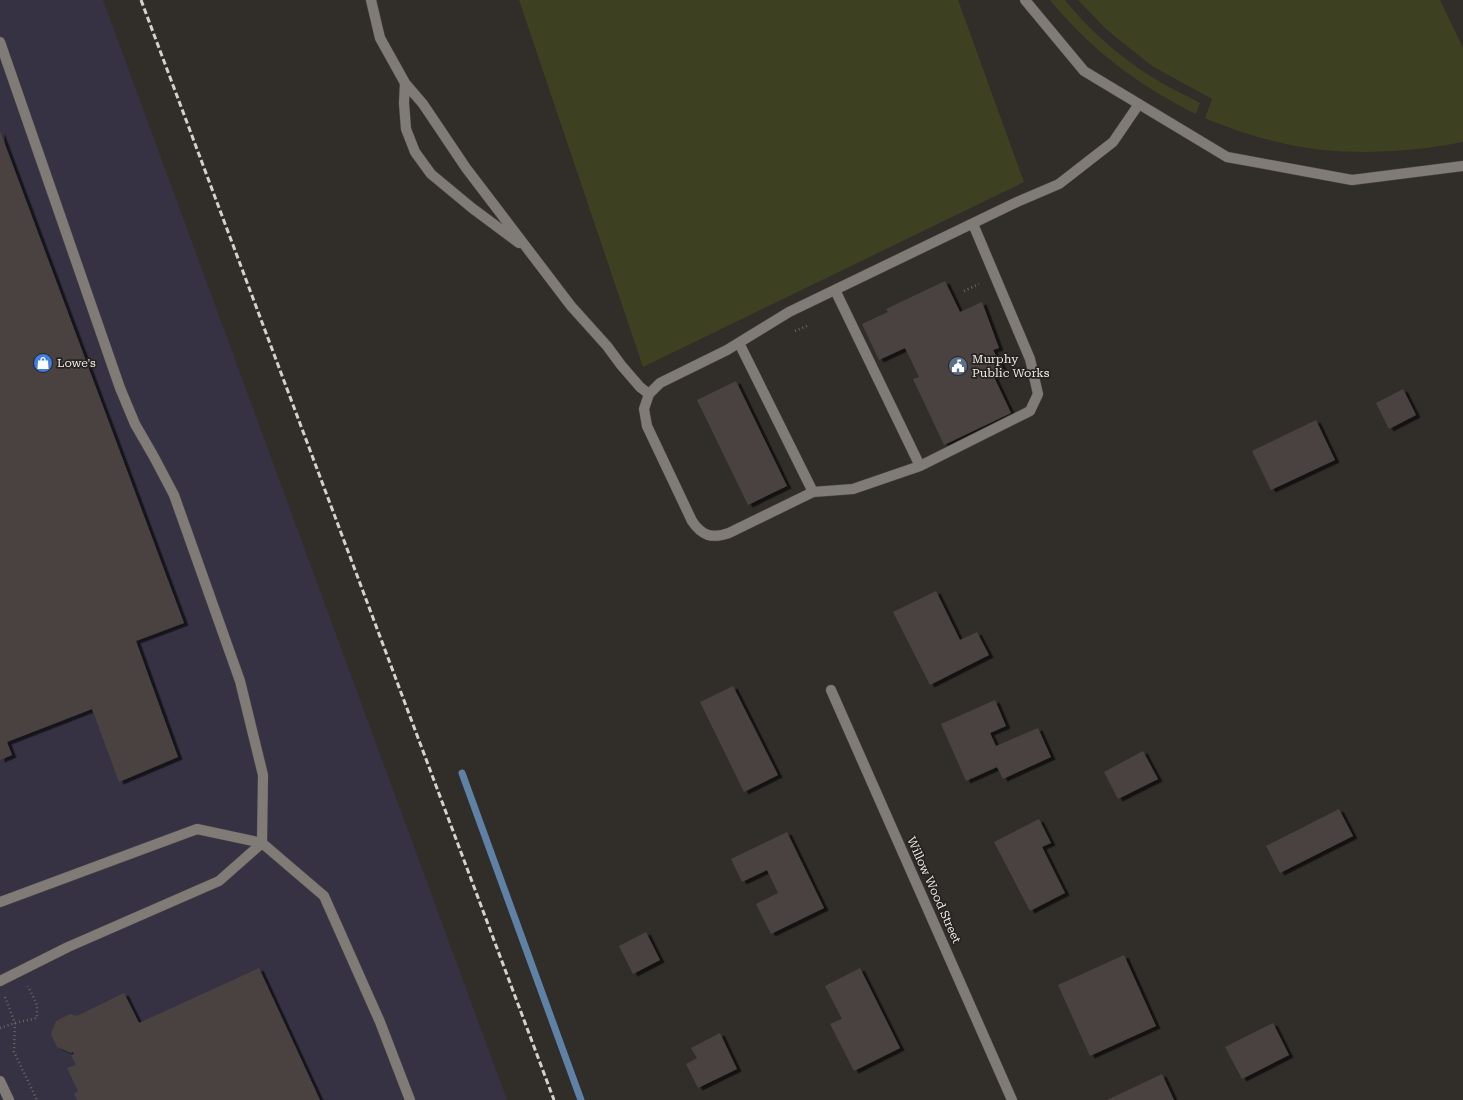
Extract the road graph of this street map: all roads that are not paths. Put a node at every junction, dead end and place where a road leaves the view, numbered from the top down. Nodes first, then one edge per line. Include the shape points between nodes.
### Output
1 (371, 0) edge
2 (1025, 0) edge
3 (0, 42) edge
4 (404, 83) junction
5 (1139, 104) junction
6 (1463, 166) edge
7 (973, 224) junction
8 (533, 254) junction
9 (835, 290) junction
10 (739, 343) junction
11 (649, 394) junction
12 (920, 466) junction
13 (813, 492) junction
14 (831, 690) dead end
15 (262, 843) junction
16 (0, 902) edge
17 (0, 981) edge
18 (0, 1081) edge
19 (9, 1100) edge
20 (410, 1100) edge
21 (1012, 1100) edge

1 - 4 street via 380,38
2 - 5 street via 1084,71
3 - 15 street via 120,388 135,424 174,495 240,681 263,775
4 - 8 street via 423,104 466,168
4 - 8 street via 406,129 415,152 431,174
5 - 6 street via 1228,157 1352,180
5 - 7 street via 1113,142 1059,184
7 - 9 street
7 - 12 street via 1030,359 1038,394 1030,412
8 - 11 street via 571,306 630,376
9 - 10 street via 789,312
9 - 12 street
10 - 11 street via 660,383
10 - 13 street
11 - 13 street via 644,409 647,426 698,531 708,536 719,537
12 - 13 street via 853,489
14 - 21 street, Willow Wood Street
15 - 16 street via 197,830
15 - 17 street via 219,881 68,947
15 - 20 street via 324,896 380,1022
18 - 19 street

